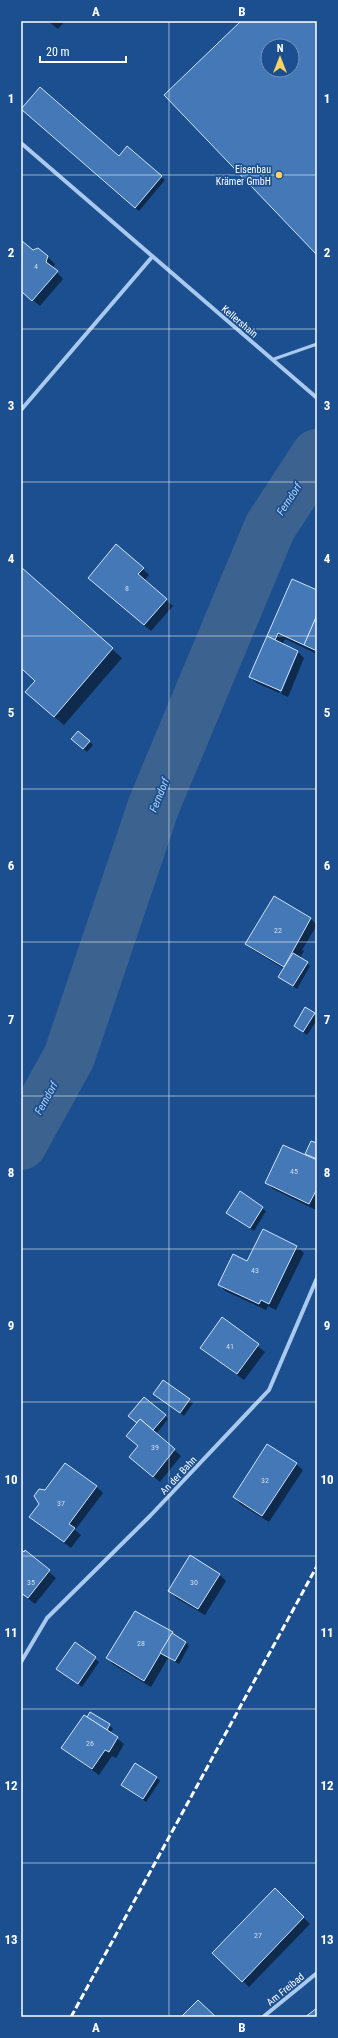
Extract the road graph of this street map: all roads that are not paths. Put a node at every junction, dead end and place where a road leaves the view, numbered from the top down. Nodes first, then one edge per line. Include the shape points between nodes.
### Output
1 (21, 143) edge
2 (152, 257) junction
3 (317, 344) edge
4 (274, 359) junction
5 (317, 398) edge
6 (21, 410) edge
7 (317, 1278) edge
8 (21, 1662) edge
9 (317, 1973) edge
10 (264, 2017) edge

1 - 2 street, Kellershain
2 - 4 street, Kellershain
2 - 6 street
3 - 4 lane
4 - 5 street, Kellershain
7 - 8 street, An der Bahn via 269,1390 150,1516 47,1618
9 - 10 street, Am Freibad

